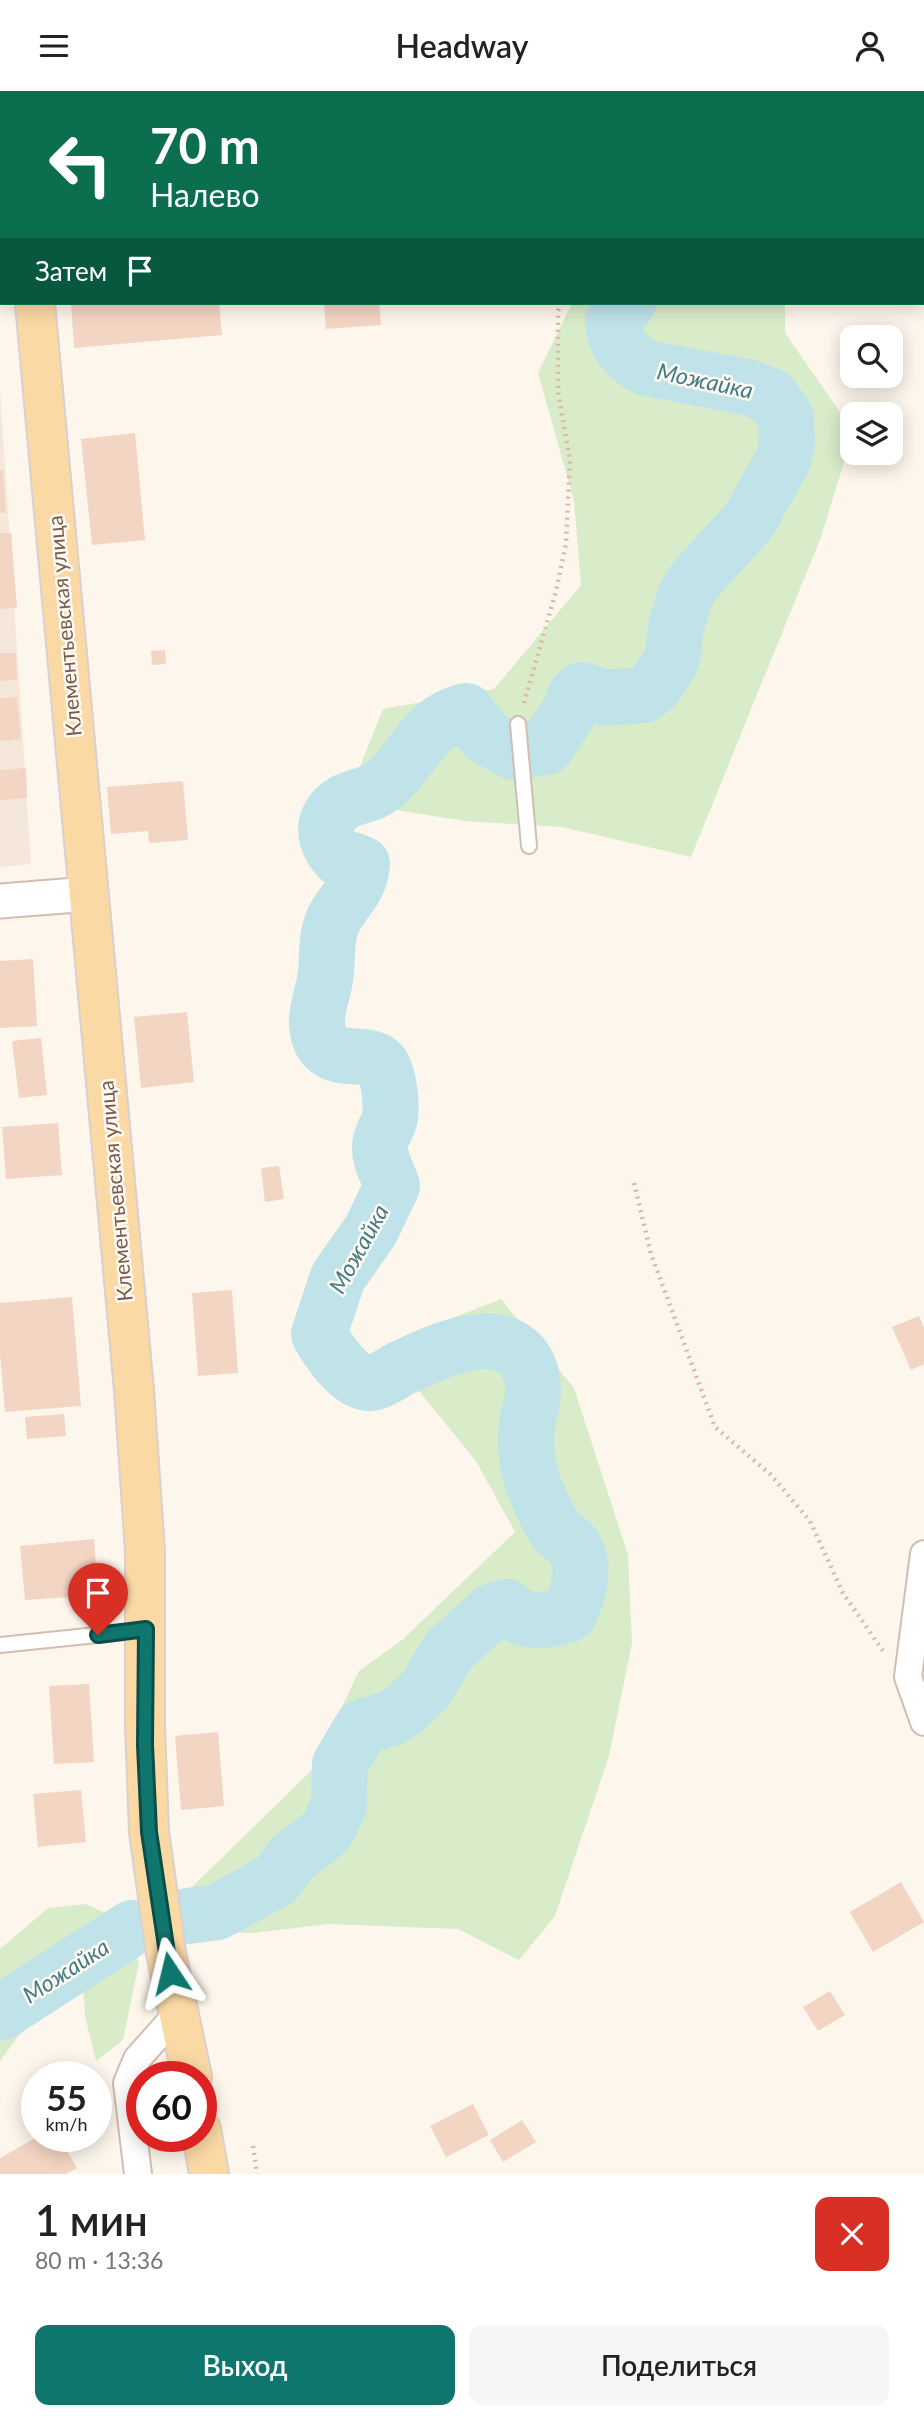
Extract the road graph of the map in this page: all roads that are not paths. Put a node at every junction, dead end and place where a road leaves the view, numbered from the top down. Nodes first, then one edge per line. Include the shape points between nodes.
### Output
1 (35, 305) edge
2 (517, 724) road end
3 (530, 846) dead end
4 (89, 894) junction
5 (0, 901) edge
6 (924, 1554) edge
7 (146, 1629) junction
8 (0, 1645) edge
9 (924, 1722) edge
10 (178, 2013) junction
11 (188, 2061) edge
12 (205, 2152) edge
13 (138, 2174) edge
14 (209, 2174) edge

1 - 4 main road, Клементьевская улица
2 - 3 lane
4 - 5 street
4 - 7 main road, Клементьевская улица via 134,1391
6 - 9 street via 908,1677
7 - 8 lane
7 - 10 main road, Клементьевская улица via 149,1832
10 - 11 main road, Клементьевская улица
10 - 13 street via 137,2059 127,2083
12 - 14 main road

